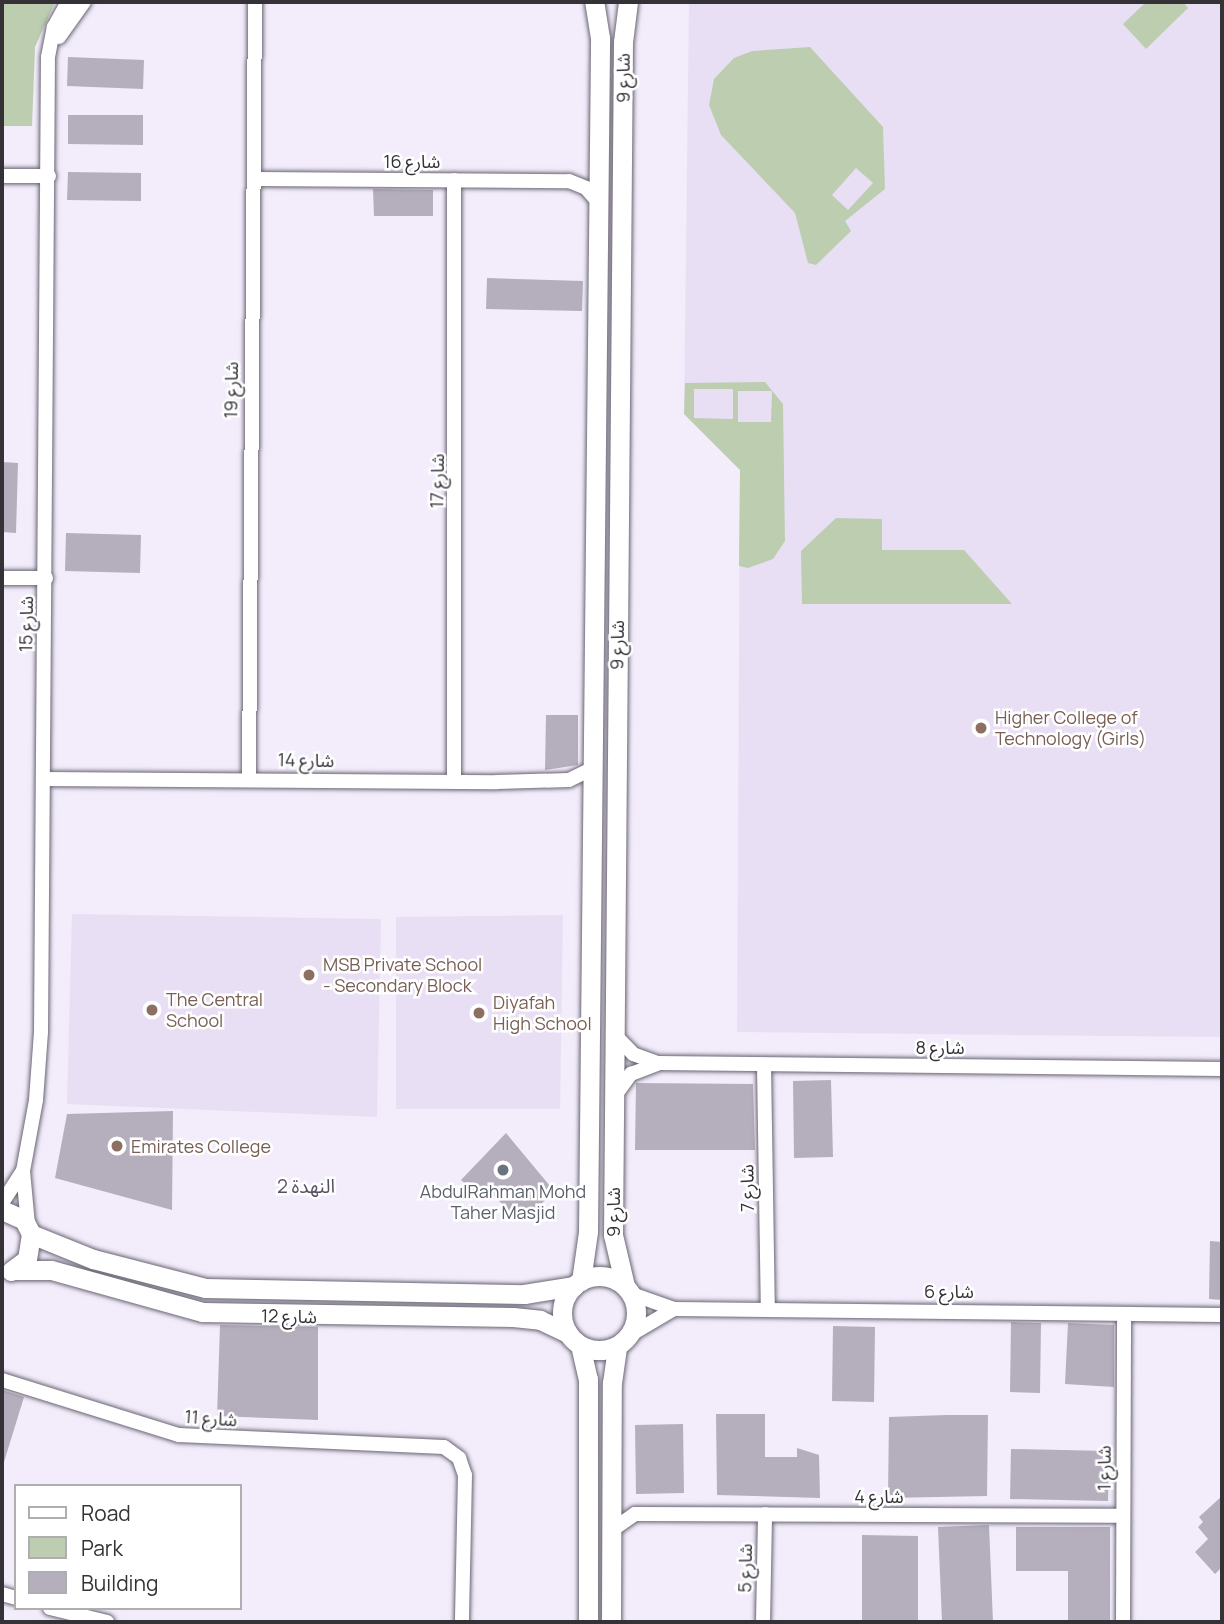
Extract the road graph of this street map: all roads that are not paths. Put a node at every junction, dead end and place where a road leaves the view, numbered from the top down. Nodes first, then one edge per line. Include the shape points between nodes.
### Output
1 (68, 2) edge
2 (84, 2) edge
3 (255, 2) edge
4 (594, 2) edge
5 (603, 2) edge
6 (620, 2) edge
7 (628, 2) edge
8 (50, 75) junction
9 (598, 163) junction
10 (2, 176) edge
11 (49, 176) junction
12 (255, 179) junction
13 (454, 180) junction
14 (569, 181) junction
15 (598, 202) junction
16 (597, 280) junction
17 (620, 370) junction
18 (2, 578) edge
19 (46, 578) junction
20 (592, 769) junction
21 (249, 778) junction
22 (43, 779) junction
23 (569, 780) junction
24 (454, 782) junction
25 (592, 793) junction
26 (613, 1033) junction
27 (658, 1063) junction
28 (764, 1065) junction
29 (1222, 1069) edge
30 (613, 1097) junction
31 (23, 1171) junction
32 (2, 1203) edge
33 (2, 1210) edge
34 (30, 1230) junction
35 (5, 1273) edge
36 (577, 1284) junction
37 (628, 1290) junction
38 (674, 1309) junction
39 (768, 1309) junction
40 (1124, 1314) junction
41 (1222, 1315) edge
42 (574, 1339) junction
43 (624, 1341) junction
44 (2, 1380) edge
45 (612, 1493) junction
46 (635, 1514) junction
47 (765, 1514) junction
48 (1124, 1516) junction
49 (612, 1530) junction
50 (58, 1610) edge
51 (107, 1622) edge
52 (462, 1622) edge
53 (587, 1622) edge
54 (611, 1622) edge
55 (763, 1622) edge
56 (1123, 1622) edge

1 - 8 street, شارع 15 via 51,37
2 - 8 street, شارع 15 via 60,35
3 - 12 street, شارع 19
4 - 9 street, شارع 9 via 600,38
5 - 6 street
7 - 17 street, شارع 9 via 623,42
8 - 11 street, شارع 15
9 - 14 street
9 - 15 street, شارع 9
10 - 11 street
11 - 19 street, شارع 15
12 - 13 street, شارع 16
12 - 21 street, شارع 19
13 - 14 street, شارع 16
13 - 24 street, شارع 17
14 - 15 street
15 - 16 street, شارع 9
16 - 17 street via 609,352
16 - 20 street, شارع 9
17 - 26 street, شارع 9
18 - 19 street
19 - 22 street, شارع 15
20 - 23 street, شارع 14
20 - 25 street, شارع 9
21 - 22 street, شارع 14
21 - 24 street, شارع 14
22 - 31 street, شارع 15 via 40,1060
23 - 24 street, شارع 14
23 - 25 street
25 - 36 street, شارع 9 via 588,1232
26 - 27 street, شارع 8 via 633,1054
26 - 30 street, شارع 9
27 - 28 street, شارع 8
27 - 30 street, شارع 8 via 631,1074
28 - 29 street, شارع 8
28 - 39 street, شارع 7
30 - 37 street, شارع 9 via 613,1246
31 - 32 street, شارع 15
31 - 34 street, شارع 15
33 - 34 street, شارع 12 via 16,1214
34 - 35 street via 27,1259
34 - 36 street, شارع 12 via 93,1259 205,1288 524,1294
35 - 42 street, شارع 12 via 51,1270 202,1312 513,1317 540,1320
36 - 37 street via 599,1276
36 - 42 street via 562,1314
37 - 38 street, شارع 6
37 - 43 street via 636,1322
38 - 39 street, شارع 6
38 - 43 street
39 - 40 street, شارع 6
40 - 41 street, شارع 6
40 - 48 street, شارع 1
42 - 43 street via 592,1350
42 - 53 street via 589,1379
43 - 45 street
44 - 52 street, شارع 11 via 179,1435 444,1447 459,1458 463,1484
45 - 46 street
45 - 49 street
46 - 47 street, شارع 4
46 - 49 street
47 - 48 street, شارع 4
47 - 55 street, شارع 5
48 - 56 street, شارع 1
49 - 54 street
50 - 51 street

